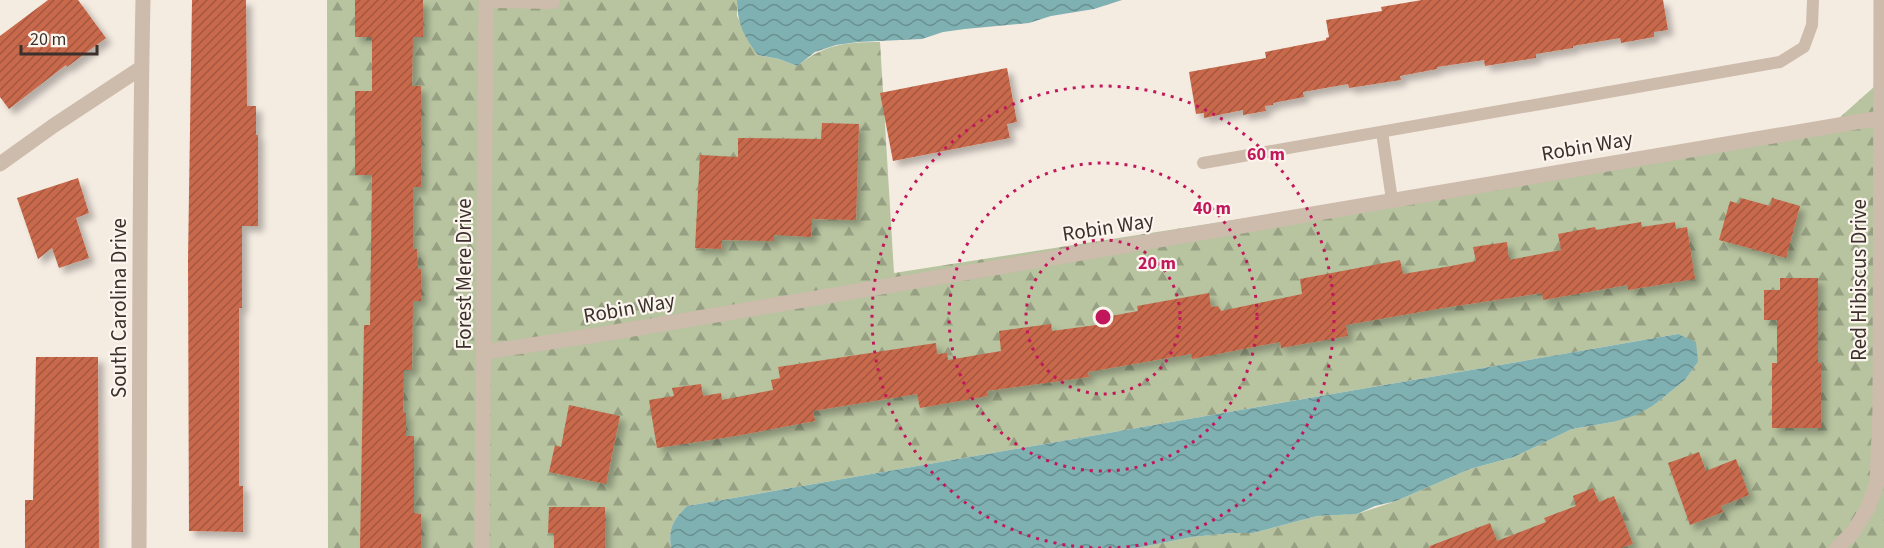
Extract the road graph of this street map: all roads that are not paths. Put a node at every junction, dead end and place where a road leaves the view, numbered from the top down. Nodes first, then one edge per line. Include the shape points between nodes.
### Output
1 (143, 0) edge
2 (554, 0) edge
3 (1813, 0) edge
4 (1881, 0) edge
5 (486, 1) edge
6 (141, 68) junction
7 (1881, 111) edge
8 (1382, 132) junction
9 (1203, 163) dead end
10 (0, 164) edge
11 (1392, 200) junction
12 (485, 352) junction
13 (139, 548) edge
14 (482, 548) edge
15 (1837, 548) edge

1 - 6 street, South Carolina Drive
2 - 5 lane
3 - 8 lane via 1812,25 1804,47 1780,62
4 - 7 street, Red Hibiscus Drive
5 - 12 street, Forest Mere Drive
6 - 10 street
6 - 13 street, South Carolina Drive
7 - 11 street, Robin Way
7 - 15 street, Red Hibiscus Drive via 1877,482 1868,508
8 - 9 lane
8 - 11 lane
11 - 12 street, Robin Way
12 - 14 street, Forest Mere Drive

